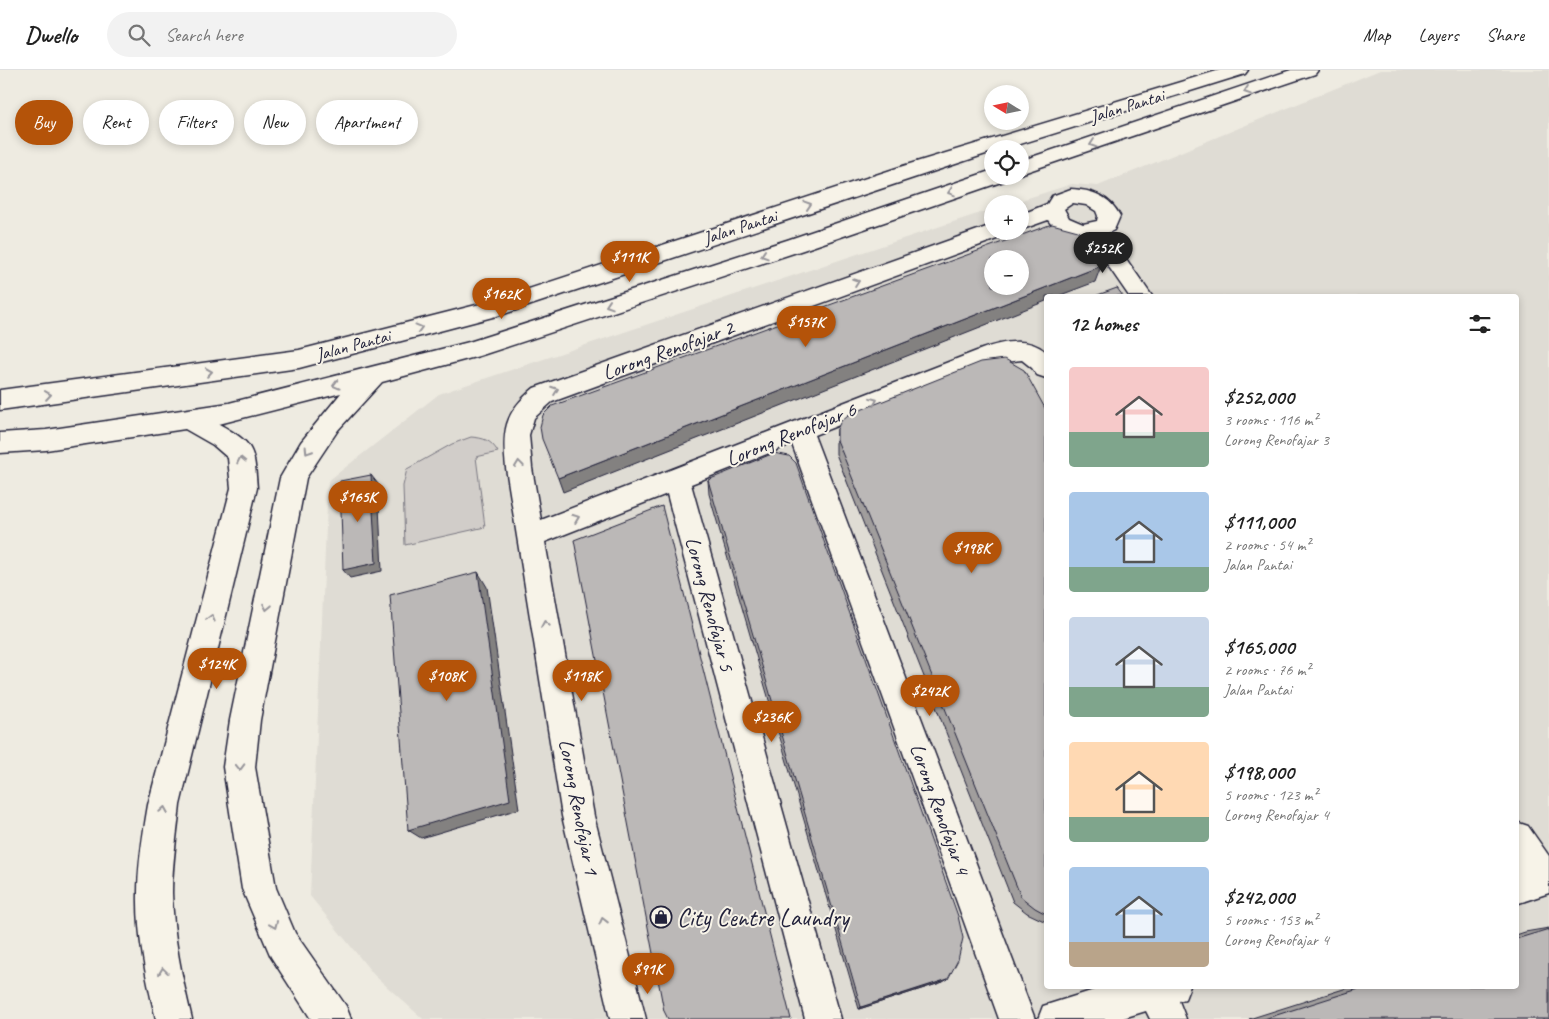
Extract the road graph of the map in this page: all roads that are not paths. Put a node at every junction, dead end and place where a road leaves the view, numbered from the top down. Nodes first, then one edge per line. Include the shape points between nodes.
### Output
1 (1239, 70) edge
2 (1309, 70) edge
3 (1029, 165) edge
4 (984, 180) edge
5 (1054, 209) junction
6 (1029, 219) edge
7 (1095, 230) junction
8 (984, 236) edge
9 (1140, 294) edge
10 (1044, 366) edge
11 (374, 375) junction
12 (0, 400) edge
13 (188, 419) junction
14 (518, 420) joint
15 (800, 430) junction
16 (0, 443) edge
17 (676, 478) junction
18 (531, 536) junction
19 (1519, 844) edge
20 (1536, 880) edge
21 (1166, 999) edge
22 (616, 1002) edge
23 (174, 1019) edge
24 (333, 1019) edge
25 (628, 1019) edge
26 (823, 1019) edge
27 (1017, 1019) edge
28 (1056, 1019) edge

12 -> 1 street, Jalan Pantai via 299,359 486,310 910,171
2 -> 3 street, Jalan Pantai
4 -> 11 street, Jalan Pantai via 471,350
5 - 6 street
5 - 7 street via 1063,225 1078,231
5 - 7 street via 1059,201 1070,196 1098,202 1109,216 1106,225
7 - 9 street
14 -> 8 street, Lorong Renofajar 2 via 542,395
15 -> 10 street, Lorong Renofajar 6 via 1003,352 1029,351 1039,357
11 -> 13 street, Jalan Pantai via 229,412
11 -> 24 street via 328,422 306,451 293,478 245,720 239,767 259,888 283,945
13 - 16 street, Jalan Pantai via 46,440
23 -> 13 street via 164,977 157,918 157,854 164,806 244,488 241,453
18 -> 14 street, Lorong Renofajar 1 via 519,468
15 - 17 street, Lorong Renofajar 6
15 - 27 street, Lorong Renofajar 4
18 -> 17 street, Lorong Renofajar 6
17 - 26 street, Lorong Renofajar 5
22 -> 18 street, Lorong Renofajar 1 via 578,816
19 - 20 street
21 - 28 street
22 - 25 street, Lorong Renofajar 1

